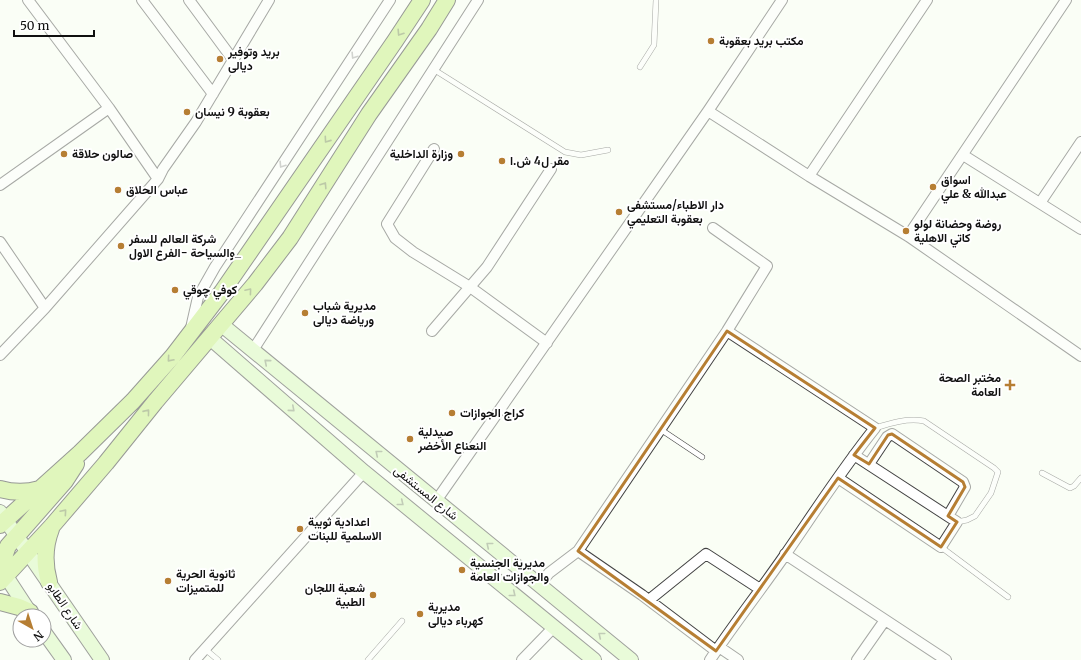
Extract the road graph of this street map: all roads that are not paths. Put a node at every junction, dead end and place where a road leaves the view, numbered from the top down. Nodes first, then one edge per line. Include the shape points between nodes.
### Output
1 (28, 0) edge
2 (142, 0) edge
3 (189, 0) edge
4 (269, 0) edge
5 (390, 0) edge
6 (422, 0) edge
7 (447, 0) edge
8 (478, 0) edge
9 (656, 0) edge
10 (782, 0) edge
11 (927, 0) edge
12 (1066, 0) edge
13 (234, 61) junction
14 (640, 67) dead end
15 (433, 69) junction
16 (213, 94) junction
17 (109, 108) junction
18 (708, 111) junction
19 (1081, 142) edge
20 (434, 149) dead end
21 (608, 150) dead end
22 (963, 155) junction
23 (551, 169) dead end
24 (809, 176) junction
25 (158, 179) junction
26 (0, 185) edge
27 (1040, 202) junction
28 (713, 228) dead end
29 (1081, 230) edge
30 (908, 236) junction
31 (0, 242) edge
32 (470, 287) junction
33 (45, 308) junction
34 (222, 325) junction
35 (432, 331) dead end
36 (727, 331) junction
37 (189, 335) junction
38 (210, 338) junction
39 (547, 343) junction
40 (253, 350) junction
41 (0, 356) edge
42 (1081, 356) edge
43 (291, 382) junction
44 (277, 397) junction
45 (875, 428) junction
46 (660, 429) junction
47 (80, 453) junction
48 (854, 455) junction
49 (702, 457) dead end
50 (869, 464) junction
51 (364, 472) junction
52 (1042, 473) dead end
53 (838, 478) junction
54 (1081, 478) edge
55 (0, 489) edge
56 (40, 490) junction
57 (436, 501) junction
58 (948, 516) junction
59 (2, 519) edge
60 (958, 522) junction
61 (52, 526) junction
62 (16, 536) junction
63 (940, 547) junction
64 (578, 551) junction
65 (28, 552) junction
66 (0, 554) edge
67 (785, 554) junction
68 (2, 575) edge
69 (49, 582) junction
70 (539, 585) junction
71 (760, 590) junction
72 (553, 596) junction
73 (1008, 597) dead end
74 (649, 600) junction
75 (0, 602) edge
76 (19, 608) edge
77 (27, 608) edge
78 (538, 614) junction
79 (885, 620) junction
80 (402, 621) dead end
81 (554, 627) junction
82 (52, 643) edge
83 (205, 649) junction
84 (715, 653) edge
85 (64, 660) edge
86 (102, 660) edge
87 (195, 660) edge
88 (218, 660) edge
89 (368, 660) edge
90 (522, 660) edge
91 (594, 660) edge
92 (630, 660) edge
93 (738, 660) edge
94 (857, 660) edge
95 (946, 660) edge

1 - 17 street
2 - 16 street
3 - 13 street
4 - 13 street
5 -> 37 street via 215,267 198,297
6 -> 37 main road via 222,292
34 -> 7 main road via 290,238
8 - 15 street
9 - 14 lane via 654,45
10 - 18 street
11 - 24 street
12 - 22 street
13 - 16 street
15 - 21 lane via 565,152 581,154
15 - 40 street
16 - 25 street
17 - 25 street
17 - 26 street
18 - 24 street
18 - 39 street
19 - 27 street
20 - 32 street via 387,224 395,238 413,252
22 - 27 street
22 - 30 street
23 - 32 street via 487,267
24 - 30 street
25 - 33 street
27 - 29 street
28 - 36 street via 767,266
30 - 42 street
31 - 33 street
32 - 35 street
32 - 39 street
33 - 41 street
34 - 38 main road
34 - 40 street, شارع المستشفى
36 - 45 street
36 - 46 street
37 -> 47 main road via 133,401
38 - 44 street, شارع المستشفى
61 -> 38 main road
39 - 57 street
43 -> 40 street, شارع المستشفى
43 - 44 street via 279,382 275,389
57 -> 43 street, شارع المستشفى
44 -> 51 street, شارع المستشفى
45 - 48 street
45 - 60 lane via 916,419 924,421 998,472 991,494 975,516
46 - 49 lane
46 - 64 street
47 - 56 main road
47 - 62 main road via 65,481
48 - 50 street
48 - 53 street
50 - 58 street
50 - 58 street via 887,437 892,434 964,482 965,487
51 -> 78 street, شارع المستشفى
51 - 83 street
52 - 54 lane via 1070,488
53 - 63 street
53 - 67 street
55 - 56 main road via 18,493
56 - 59 main road
70 -> 57 street, شارع المستشفى
58 - 60 street
59 - 62 street, شارع الطابو
59 - 66 main road via 5,542
60 - 63 street
61 - 65 main road
61 - 69 main road via 45,554
62 - 65 street, شارع الطابو
62 - 68 main road via 5,551
63 - 73 lane
64 - 70 street via 549,573
64 - 74 street
65 - 68 main road
65 - 69 street, شارع الطابو
67 - 71 street
67 - 79 street
68 - 77 street
69 - 86 street, شارع الطابو
70 - 72 street, شارع المستشفى
71 - 74 street via 706,554
71 - 84 street
72 - 78 street
92 -> 72 street, شارع المستشفى
74 - 84 street
75 - 76 main road
78 - 81 street, شارع المستشفى
79 - 94 street
79 - 95 street
80 - 89 lane
81 - 90 street
81 - 91 street, شارع المستشفى
82 - 85 street
83 - 87 street
83 - 88 lane
84 - 93 street

